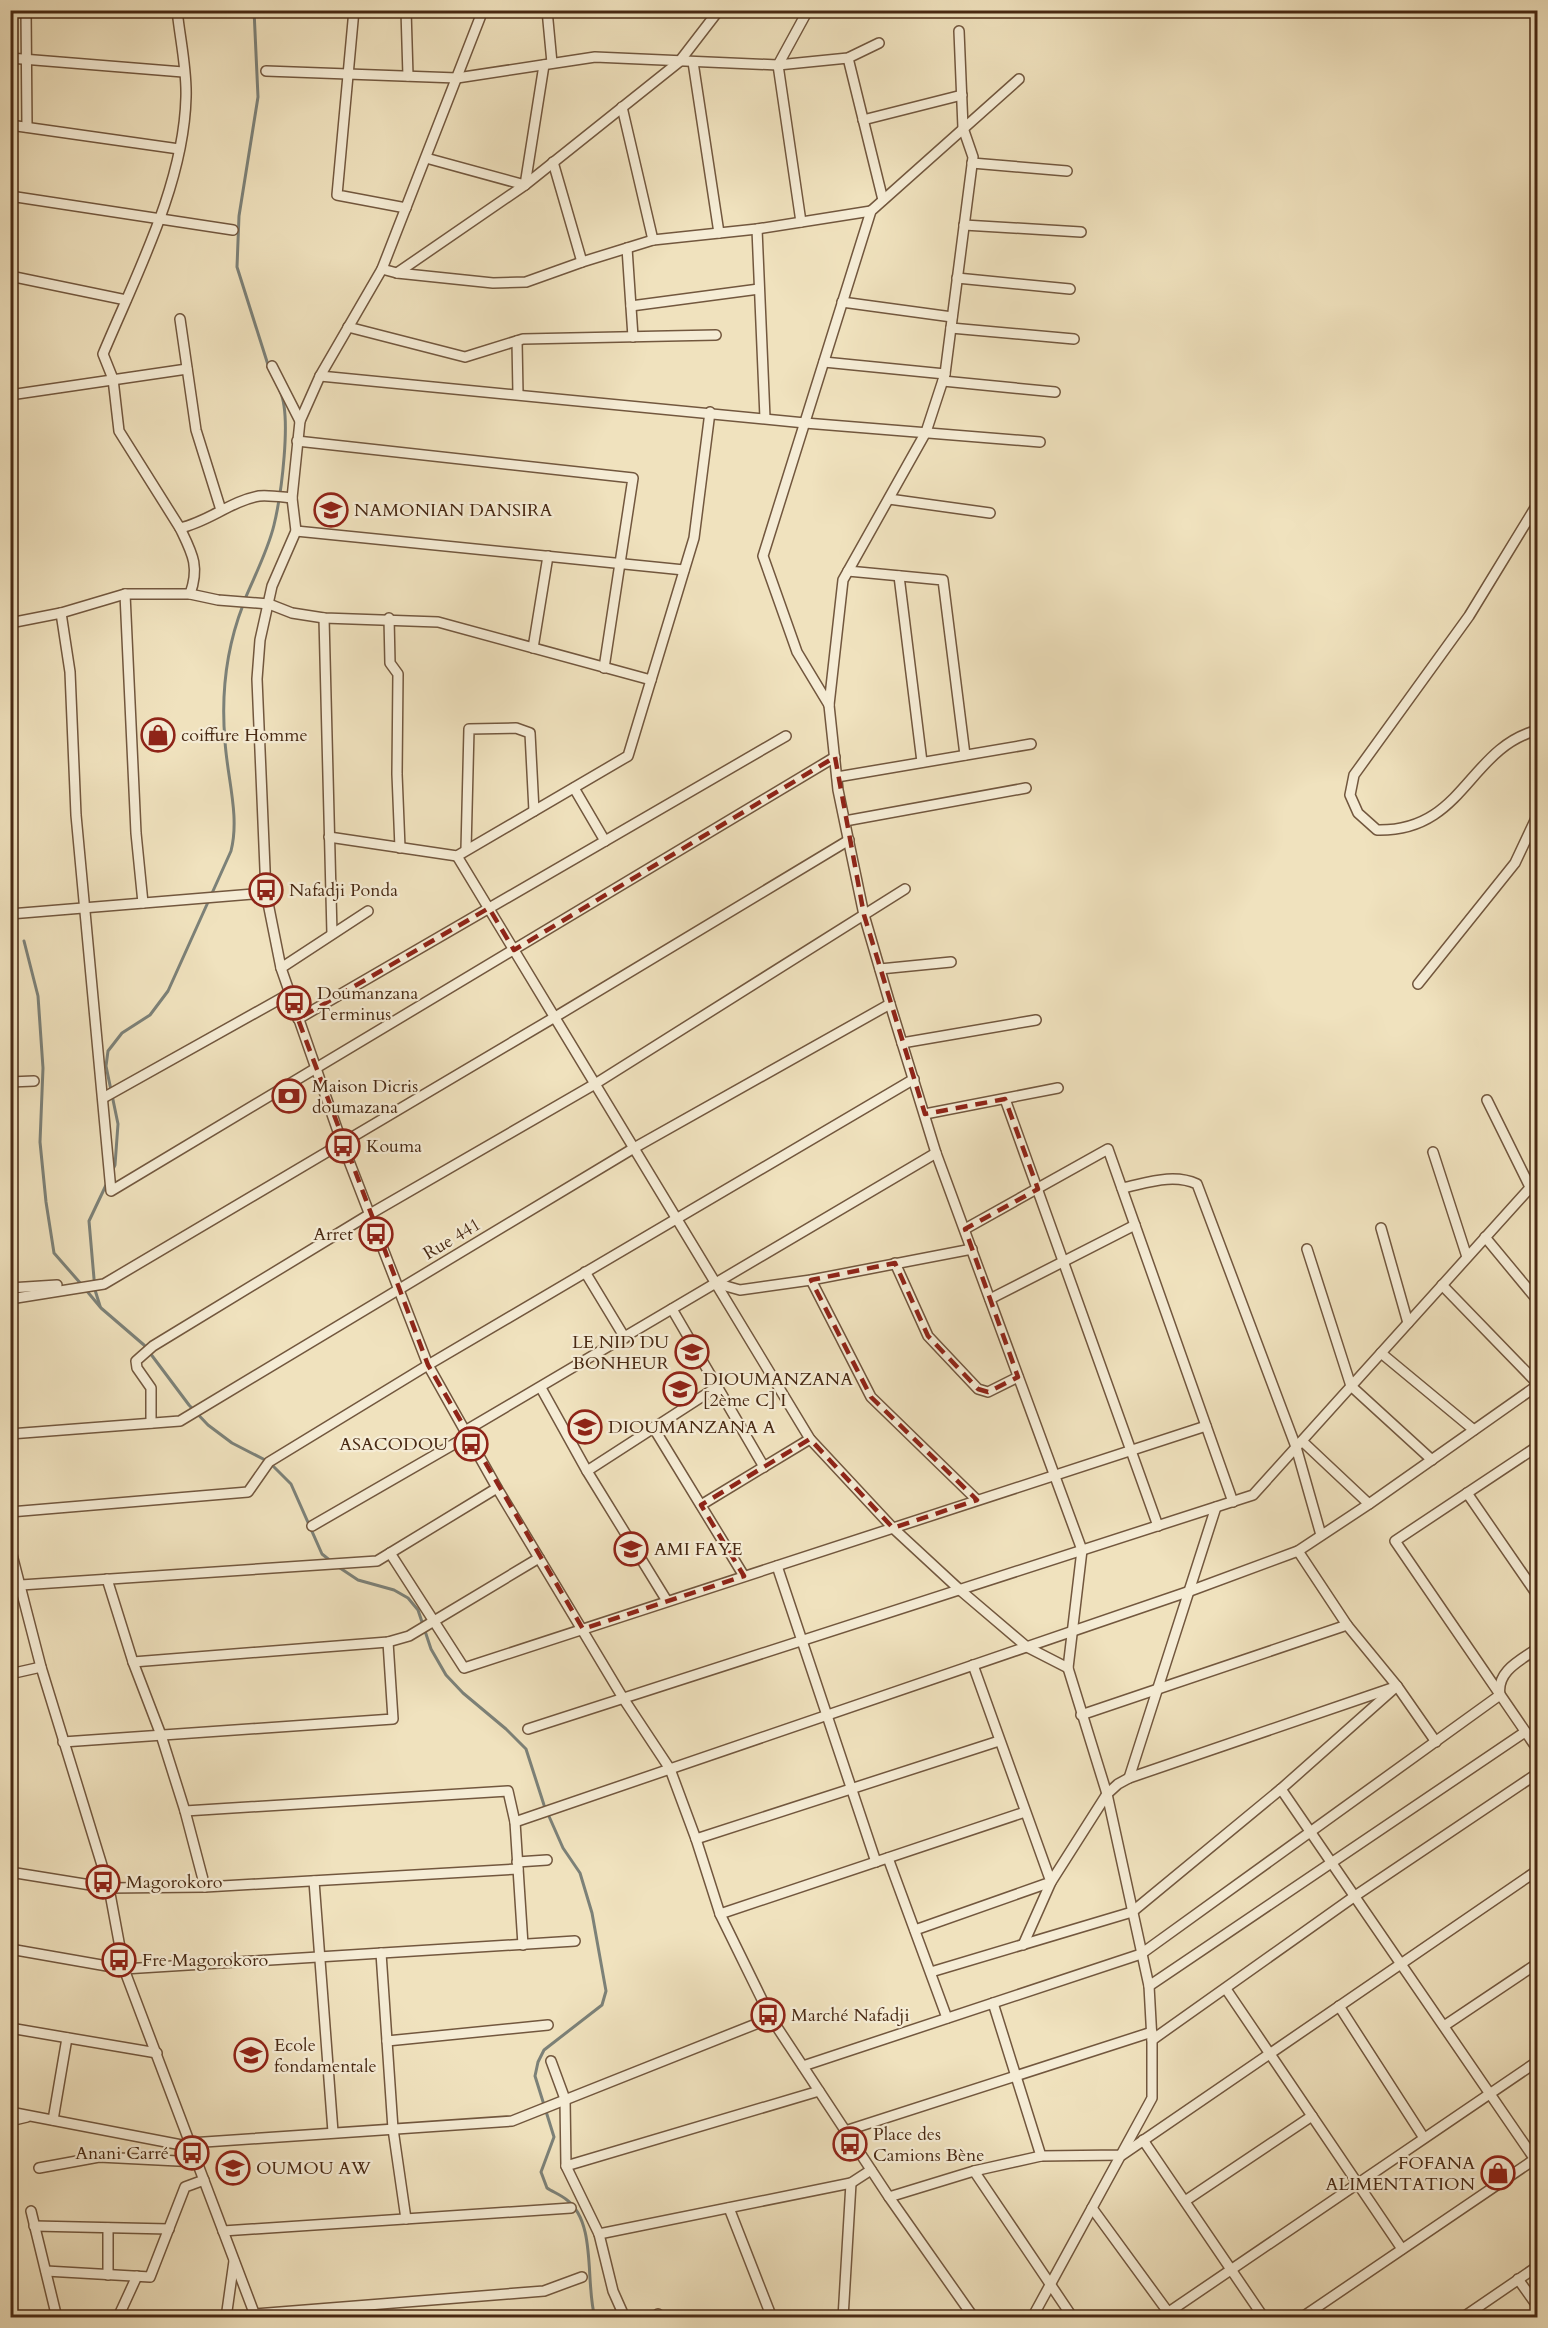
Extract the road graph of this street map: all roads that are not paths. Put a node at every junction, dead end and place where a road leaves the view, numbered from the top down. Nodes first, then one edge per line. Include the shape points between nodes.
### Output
1 (26, 10) edge
2 (177, 10) edge
3 (354, 10) edge
4 (406, 10) edge
5 (483, 10) edge
6 (547, 10) edge
7 (719, 10) edge
8 (808, 10) edge
9 (959, 31) dead end
10 (879, 43) dead end
11 (10, 58) edge
12 (848, 58) junction
13 (26, 59) junction
14 (679, 62) junction
15 (693, 62) junction
16 (548, 64) junction
17 (778, 65) junction
18 (266, 71) dead end
19 (183, 72) junction
20 (348, 74) junction
21 (408, 76) junction
22 (457, 78) junction
23 (1019, 79) dead end
24 (962, 95) junction
25 (622, 107) junction
26 (864, 120) junction
27 (10, 124) edge
28 (27, 127) junction
29 (963, 128) junction
30 (179, 149) junction
31 (426, 158) junction
32 (554, 162) junction
33 (972, 163) junction
34 (1066, 171) dead end
35 (525, 185) junction
36 (10, 196) edge
37 (883, 200) junction
38 (406, 208) junction
39 (871, 211) junction
40 (160, 219) junction
41 (801, 222) junction
42 (964, 225) junction
43 (757, 229) junction
44 (233, 230) dead end
45 (1081, 232) dead end
46 (719, 233) junction
47 (652, 240) junction
48 (627, 248) junction
49 (582, 262) junction
50 (382, 269) junction
51 (397, 273) junction
52 (10, 276) edge
53 (957, 278) junction
54 (759, 289) junction
55 (1070, 289) dead end
56 (126, 300) junction
57 (842, 302) junction
58 (631, 306) junction
59 (952, 317) junction
60 (180, 319) dead end
61 (348, 327) junction
62 (951, 328) junction
63 (716, 335) dead end
64 (633, 337) junction
65 (1074, 339) dead end
66 (517, 341) junction
67 (824, 362) junction
68 (272, 366) dead end
69 (187, 369) junction
70 (320, 376) junction
71 (944, 378) junction
72 (112, 379) junction
73 (1055, 392) dead end
74 (518, 394) junction
75 (10, 395) edge
76 (710, 412) junction
77 (765, 418) junction
78 (300, 421) junction
79 (805, 423) junction
80 (926, 432) junction
81 (297, 441) junction
82 (1040, 442) dead end
83 (292, 498) junction
84 (889, 499) junction
85 (1538, 503) edge
86 (221, 510) junction
87 (990, 513) dead end
88 (180, 528) junction
89 (296, 531) junction
90 (548, 556) junction
91 (619, 563) junction
92 (684, 570) junction
93 (848, 571) junction
94 (899, 576) junction
95 (125, 594) junction
96 (190, 594) junction
97 (269, 603) junction
98 (61, 613) junction
99 (324, 618) junction
100 (389, 618) junction
101 (10, 623) edge
102 (533, 648) junction
103 (604, 668) junction
104 (651, 681) junction
105 (829, 705) junction
106 (1538, 729) edge
107 (786, 736) dead end
108 (1031, 744) dead end
109 (965, 755) junction
110 (835, 757) junction
111 (922, 762) junction
112 (837, 777) junction
113 (574, 788) junction
114 (1026, 788) dead end
115 (534, 811) junction
116 (1538, 814) edge
117 (845, 821) junction
118 (329, 837) junction
119 (849, 840) junction
120 (605, 841) junction
121 (400, 848) junction
122 (466, 850) junction
123 (457, 856) junction
124 (905, 889) dead end
125 (266, 894) junction
126 (143, 903) junction
127 (85, 907) junction
128 (489, 908) junction
129 (368, 911) dead end
130 (10, 914) edge
131 (864, 915) junction
132 (332, 934) junction
133 (514, 950) junction
134 (951, 962) dead end
135 (281, 968) junction
136 (880, 969) junction
137 (1418, 984) dead end
138 (290, 994) junction
139 (890, 1004) junction
140 (555, 1017) junction
141 (298, 1019) junction
142 (1036, 1020) dead end
143 (902, 1043) junction
144 (316, 1068) junction
145 (914, 1079) junction
146 (34, 1081) dead end
147 (10, 1082) edge
148 (595, 1083) junction
149 (1058, 1088) dead end
150 (103, 1098) junction
151 (1005, 1099) junction
152 (1487, 1100) dead end
153 (925, 1114) junction
154 (342, 1143) junction
155 (634, 1148) junction
156 (1433, 1152) dead end
157 (936, 1153) junction
158 (1538, 1179) edge
159 (1530, 1187) junction
160 (1122, 1188) junction
161 (1038, 1189) junction
162 (370, 1214) junction
163 (677, 1218) junction
164 (1135, 1225) junction
165 (1381, 1228) dead end
166 (965, 1229) junction
167 (1485, 1237) junction
168 (972, 1249) junction
169 (1307, 1249) dead end
170 (1467, 1257) junction
171 (1064, 1262) junction
172 (895, 1263) junction
173 (585, 1272) junction
174 (812, 1280) junction
175 (716, 1282) junction
176 (57, 1285) dead end
177 (1442, 1285) junction
178 (10, 1288) edge
179 (397, 1290) junction
180 (10, 1299) edge
181 (990, 1299) junction
182 (1538, 1301) edge
183 (672, 1310) junction
184 (1408, 1323) junction
185 (625, 1338) junction
186 (1381, 1353) junction
187 (428, 1365) junction
188 (1018, 1377) junction
189 (1538, 1384) edge
190 (1351, 1386) junction
191 (717, 1387) junction
192 (541, 1388) junction
193 (151, 1423) junction
194 (1206, 1426) junction
195 (653, 1427) junction
196 (1474, 1430) junction
197 (10, 1434) edge
198 (467, 1434) junction
199 (810, 1439) junction
200 (1299, 1444) junction
201 (1131, 1450) junction
202 (1536, 1451) edge
203 (1432, 1460) junction
204 (764, 1467) junction
205 (587, 1470) junction
206 (1054, 1475) junction
207 (497, 1488) junction
208 (1467, 1493) junction
209 (977, 1500) junction
210 (1233, 1502) junction
211 (1369, 1504) junction
212 (700, 1505) junction
213 (1216, 1507) junction
214 (10, 1512) edge
215 (312, 1526) dead end
216 (1158, 1526) junction
217 (893, 1528) junction
218 (1321, 1535) junction
219 (10, 1547) edge
220 (1082, 1550) junction
221 (1298, 1551) junction
222 (390, 1553) junction
223 (539, 1558) junction
224 (777, 1566) junction
225 (744, 1576) junction
226 (107, 1579) junction
227 (21, 1585) junction
228 (960, 1590) junction
229 (1190, 1591) junction
230 (1538, 1596) edge
231 (667, 1601) junction
232 (433, 1622) junction
233 (1347, 1625) junction
234 (583, 1629) junction
235 (1072, 1631) junction
236 (802, 1641) junction
237 (388, 1642) junction
238 (1027, 1647) junction
239 (1538, 1648) edge
240 (133, 1662) junction
241 (973, 1665) junction
242 (40, 1667) junction
243 (1068, 1668) junction
244 (10, 1674) edge
245 (1397, 1686) junction
246 (1158, 1689) junction
247 (1500, 1695) junction
248 (623, 1698) junction
249 (827, 1715) junction
250 (1081, 1715) junction
251 (528, 1729) dead end
252 (1525, 1731) junction
253 (161, 1735) junction
254 (999, 1741) junction
255 (63, 1742) junction
256 (1436, 1742) junction
257 (1538, 1750) edge
258 (670, 1769) junction
259 (1538, 1773) edge
260 (1129, 1778) junction
261 (852, 1789) junction
262 (1281, 1789) junction
263 (1107, 1794) junction
264 (185, 1811) junction
265 (1025, 1812) junction
266 (515, 1822) junction
267 (1311, 1832) junction
268 (696, 1839) junction
269 (888, 1858) junction
270 (547, 1860) dead end
271 (1331, 1861) junction
272 (876, 1862) junction
273 (518, 1865) junction
274 (1538, 1870) edge
275 (10, 1872) edge
276 (314, 1881) junction
277 (1051, 1882) junction
278 (205, 1887) junction
279 (109, 1888) junction
280 (1355, 1896) junction
281 (1131, 1912) junction
282 (720, 1914) junction
283 (915, 1930) junction
284 (575, 1941) dead end
285 (523, 1945) junction
286 (1023, 1945) junction
287 (10, 1949) edge
288 (381, 1953) junction
289 (1141, 1954) junction
290 (320, 1957) junction
291 (1401, 1964) junction
292 (1538, 1964) edge
293 (124, 1969) junction
294 (931, 1972) junction
295 (1149, 1986) junction
296 (1226, 1989) junction
297 (993, 2003) junction
298 (1339, 2006) junction
299 (771, 2018) junction
300 (947, 2018) junction
301 (548, 2025) dead end
302 (1444, 2026) junction
303 (10, 2028) edge
304 (1152, 2036) junction
305 (67, 2038) junction
306 (387, 2041) junction
307 (157, 2053) junction
308 (1269, 2053) junction
309 (551, 2061) dead end
310 (1538, 2061) edge
311 (803, 2066) junction
312 (1016, 2076) junction
313 (819, 2091) junction
314 (1490, 2093) junction
315 (565, 2099) junction
316 (10, 2112) edge
317 (32, 2116) junction
318 (1312, 2116) junction
319 (53, 2120) junction
320 (10, 2121) edge
321 (393, 2129) junction
322 (845, 2131) junction
323 (333, 2132) junction
324 (1424, 2138) junction
325 (1143, 2140) junction
326 (191, 2145) junction
327 (1122, 2155) junction
328 (1041, 2156) junction
329 (1536, 2160) edge
330 (198, 2162) junction
331 (566, 2166) junction
332 (39, 2168) dead end
333 (871, 2170) junction
334 (974, 2171) junction
335 (204, 2180) junction
336 (851, 2183) junction
337 (1357, 2183) junction
338 (889, 2197) junction
339 (1185, 2200) junction
340 (571, 2208) dead end
341 (729, 2208) junction
342 (1092, 2208) junction
343 (31, 2211) dead end
344 (406, 2219) junction
345 (34, 2226) junction
346 (108, 2228) junction
347 (169, 2229) junction
348 (223, 2231) junction
349 (599, 2234) junction
350 (1402, 2249) junction
351 (234, 2259) junction
352 (1538, 2266) edge
353 (1231, 2269) junction
354 (46, 2271) junction
355 (108, 2275) junction
356 (137, 2276) junction
357 (582, 2277) dead end
358 (1518, 2279) junction
359 (1050, 2285) junction
360 (1538, 2307) edge
361 (120, 2313) dead end
362 (1164, 2315) edge
363 (255, 2316) edge
364 (57, 2318) edge
365 (226, 2318) edge
366 (625, 2318) edge
367 (772, 2318) edge
368 (843, 2318) edge
369 (974, 2318) edge
370 (1032, 2318) edge
371 (1073, 2318) edge
372 (1264, 2318) edge
373 (1301, 2318) edge
374 (1461, 2318) edge

1 - 13 street
2 - 19 street
3 - 20 street
4 - 21 street
5 - 22 street
6 - 16 street
7 - 14 street
8 - 17 street
9 - 24 street
10 - 12 street
11 - 13 street
12 - 17 street
12 - 26 street
13 - 19 street
13 - 28 street
14 - 15 street
14 - 16 street via 596,57
14 - 25 street
15 - 17 street
15 - 46 street
16 - 22 street
16 - 35 street
17 - 41 street
18 - 20 street
19 - 30 street via 186,97
20 - 21 street
20 - 38 street via 337,195
21 - 22 street
22 - 31 street
23 - 29 street
24 - 26 street
24 - 29 street
25 - 32 street
25 - 47 street
26 - 37 street
27 - 28 street
28 - 30 street
29 - 33 street
29 - 37 street
30 - 40 street
31 - 35 street
31 - 38 street
32 - 35 street
32 - 49 street
33 - 34 street
33 - 42 street
35 - 51 street
36 - 40 street
37 - 39 street
38 - 50 street
39 - 41 street
39 - 57 street
40 - 44 street
40 - 56 street
41 - 43 street
42 - 45 street
42 - 53 street
43 - 46 street
43 - 54 street
46 - 47 street
47 - 48 street
48 - 49 street
48 - 58 street
49 - 51 street via 526,282 493,283
50 - 51 street
50 - 61 street
52 - 56 street
53 - 55 street
53 - 59 street
54 - 58 street
54 - 77 street
56 - 72 street via 103,354
57 - 59 street
57 - 67 street
58 - 64 street
59 - 62 street
60 - 69 street
61 - 66 street via 465,357
61 - 70 street
62 - 65 street
62 - 71 street
63 - 64 street
64 - 66 street
66 - 74 street
67 - 71 street
67 - 79 street
68 - 78 street
69 - 72 street
69 - 86 street via 196,430
70 - 74 street
70 - 78 street
71 - 73 street
71 - 80 street
72 - 75 street
72 - 88 street via 119,431
74 - 76 street
76 - 77 street
76 - 92 street via 694,538
77 - 79 street
78 - 81 street
79 - 80 street
79 - 105 street via 763,562 797,652
80 - 82 street
80 - 84 street
81 - 83 street
81 - 91 street via 633,478
83 - 86 street via 260,496
83 - 89 street
84 - 87 street
84 - 93 street
85 - 106 street via 1469,616 1354,775 1350,795 1358,813 1377,830 1396,830 1426,821 1448,804 1506,743
86 - 88 street
88 - 96 street via 193,555 196,577
89 - 90 street
89 - 97 street via 272,586
90 - 91 street
90 - 102 street
91 - 92 street
91 - 103 street
92 - 104 street
93 - 94 street
93 - 105 street via 843,579
94 - 109 street via 943,580
94 - 111 street
95 - 96 street
95 - 98 street
95 - 126 street
96 - 97 street
97 - 99 street via 292,613
97 - 125 street via 260,640 257,679
98 - 101 street
98 - 127 street via 70,672 75,804
99 - 100 street
99 - 118 street
100 - 102 street via 438,622
100 - 121 street via 390,663 398,674
102 - 103 street
103 - 104 street
104 - 113 street via 628,756
105 - 110 street
107 - 120 street
108 - 109 street
109 - 111 street
110 - 112 street
110 - 133 street
111 - 112 street
112 - 117 street
113 - 115 street
113 - 120 street
114 - 117 street
115 - 122 street
115 - 122 street via 530,733 516,728 469,729
116 - 137 street via 1515,863
117 - 119 street
118 - 121 street
118 - 132 street
119 - 131 street
119 - 140 street
120 - 128 street
121 - 123 street
122 - 123 street
123 - 128 street
124 - 131 street
125 - 126 street
125 - 135 street
126 - 127 street
127 - 130 street
127 - 150 street
128 - 133 street
128 - 141 street
129 - 132 street
131 - 136 street
131 - 148 street
132 - 135 street
133 - 140 street
133 - 144 street
134 - 136 street
135 - 138 street
136 - 139 street
138 - 141 street
138 - 150 street
139 - 143 street
139 - 155 street, Rue 441
140 - 148 street
140 - 154 street
141 - 144 street
142 - 143 street
143 - 145 street
144 - 150 street via 111,1191
144 - 154 street
145 - 153 street
145 - 163 street
146 - 147 street
148 - 155 street
148 - 162 street
149 - 151 street
151 - 153 street
151 - 161 street
152 - 159 street
153 - 157 street
154 - 162 street
154 - 180 street via 105,1284
155 - 163 street
155 - 179 street, Rue 441
156 - 170 street
157 - 166 street
157 - 175 street
158 - 159 street
159 - 167 street
160 - 161 street via 1108,1149
160 - 164 street
160 - 200 street via 1170,1178 1197,1184
161 - 166 street
161 - 171 street
162 - 179 street
162 - 193 street via 136,1361 151,1388
163 - 173 street
163 - 175 street
164 - 171 street
164 - 194 street
165 - 184 street
166 - 168 street
167 - 170 street
167 - 182 street
168 - 172 street
168 - 181 street
169 - 190 street
170 - 177 street
171 - 181 street
171 - 201 street
172 - 174 street
172 - 188 street via 928,1336 978,1389 988,1392
173 - 185 street
173 - 187 street
174 - 175 street via 740,1290
174 - 209 street via 871,1397
175 - 183 street
175 - 199 street
176 - 178 street
177 - 184 street
177 - 189 street
179 - 187 street
179 - 193 street, Rue 441 via 180,1420
181 - 188 street
183 - 185 street
183 - 191 street
184 - 186 street
185 - 192 street
186 - 190 street
186 - 196 street
187 - 198 street
187 - 214 street via 269,1462 248,1492
188 - 206 street
189 - 196 street
190 - 200 street
190 - 203 street
191 - 195 street
191 - 204 street
192 - 198 street
192 - 205 street
193 - 197 street, Rue 441
194 - 201 street
194 - 210 street
195 - 205 street
195 - 212 street
196 - 203 street
198 - 207 street
198 - 215 street
199 - 204 street
199 - 217 street
200 - 210 street via 1253,1495
200 - 211 street
200 - 218 street
201 - 206 street
201 - 216 street
202 - 208 street
203 - 211 street
204 - 212 street
205 - 231 street
206 - 209 street
206 - 220 street
207 - 222 street
207 - 223 street
208 - 230 street
208 - 247 street via 1395,1541
209 - 217 street
210 - 213 street
211 - 218 street
212 - 225 street
213 - 216 street
213 - 229 street
216 - 220 street
217 - 224 street
217 - 228 street
218 - 221 street
219 - 227 street
220 - 228 street
220 - 235 street
221 - 229 street
221 - 233 street
222 - 226 street via 377,1561
222 - 232 street
223 - 232 street
223 - 234 street
224 - 225 street
224 - 236 street
225 - 231 street
226 - 227 street
226 - 240 street
227 - 242 street
228 - 236 street
228 - 238 street
229 - 235 street
229 - 246 street
231 - 234 street
232 - 234 street via 464,1668
232 - 237 street via 409,1636
233 - 245 street
233 - 246 street
234 - 248 street
235 - 238 street
235 - 243 street
236 - 248 street
236 - 249 street
237 - 240 street
237 - 253 street via 393,1719
238 - 241 street
238 - 243 street
239 - 247 street via 1502,1676
240 - 253 street
241 - 249 street
241 - 254 street
242 - 244 street
242 - 255 street
243 - 250 street
245 - 256 street
245 - 260 street
245 - 262 street
246 - 250 street
246 - 260 street
247 - 252 street
247 - 256 street
248 - 251 street
248 - 258 street
249 - 258 street
249 - 261 street
250 - 263 street
252 - 257 street
252 - 271 street
253 - 255 street
253 - 264 street
254 - 261 street
254 - 265 street
255 - 279 street
256 - 267 street
258 - 266 street
258 - 268 street
259 - 280 street
260 - 263 street
261 - 268 street
261 - 272 street
262 - 267 street
262 - 281 street
263 - 277 street
263 - 281 street
264 - 266 street via 508,1791
264 - 278 street
265 - 269 street
265 - 277 street
266 - 273 street
267 - 271 street
267 - 289 street
268 - 282 street
269 - 272 street
269 - 283 street
270 - 273 street
271 - 280 street
271 - 295 street
272 - 282 street
273 - 276 street
273 - 285 street
274 - 291 street
275 - 279 street
276 - 278 street
276 - 290 street
277 - 283 street
277 - 286 street
278 - 279 street
279 - 293 street
280 - 291 street
280 - 296 street
281 - 286 street
281 - 289 street
282 - 299 street
283 - 294 street
284 - 285 street
285 - 288 street
286 - 294 street
287 - 293 street
288 - 290 street
288 - 306 street
289 - 295 street
289 - 297 street
290 - 293 street
290 - 323 street
291 - 298 street
291 - 302 street
292 - 302 street
293 - 307 street
294 - 300 street
295 - 304 street
296 - 304 street
296 - 308 street
297 - 300 street
297 - 312 street
298 - 308 street
298 - 324 street
299 - 311 street
299 - 315 street
300 - 311 street
301 - 306 street
302 - 314 street
303 - 305 street
304 - 312 street
304 - 327 street via 1152,2098
305 - 307 street
305 - 319 street
306 - 321 street
307 - 326 street
308 - 318 street
308 - 325 street
309 - 315 street
310 - 314 street
311 - 313 street
312 - 322 street
312 - 328 street
313 - 322 street
313 - 331 street
314 - 324 street
314 - 329 street
315 - 321 street via 512,2121
315 - 331 street
316 - 317 street
317 - 319 street
317 - 320 street
318 - 337 street
318 - 339 street
319 - 326 street
321 - 323 street
321 - 344 street
322 - 333 street
323 - 326 street
324 - 337 street
325 - 327 street
325 - 339 street
326 - 330 street
327 - 328 street
327 - 342 street
328 - 334 street
329 - 350 street
330 - 332 street via 99,2157
330 - 335 street
331 - 349 street
333 - 336 street
333 - 338 street
334 - 338 street
334 - 359 street
335 - 347 street via 185,2187
335 - 348 street
336 - 341 street
336 - 368 street
337 - 350 street
337 - 353 street
338 - 369 street
339 - 353 street
340 - 344 street
341 - 349 street
341 - 367 street
342 - 359 street
342 - 362 street
343 - 345 street
344 - 348 street
345 - 346 street
345 - 354 street
346 - 347 street
346 - 355 street
347 - 356 street via 150,2277
348 - 351 street
349 - 366 street via 613,2291
350 - 373 street
351 - 363 street
351 - 365 street
352 - 358 street
353 - 362 street
353 - 372 street
354 - 355 street
354 - 364 street
355 - 356 street
356 - 361 street
357 - 363 street via 544,2291
358 - 360 street
358 - 374 street
359 - 370 street
359 - 371 street

